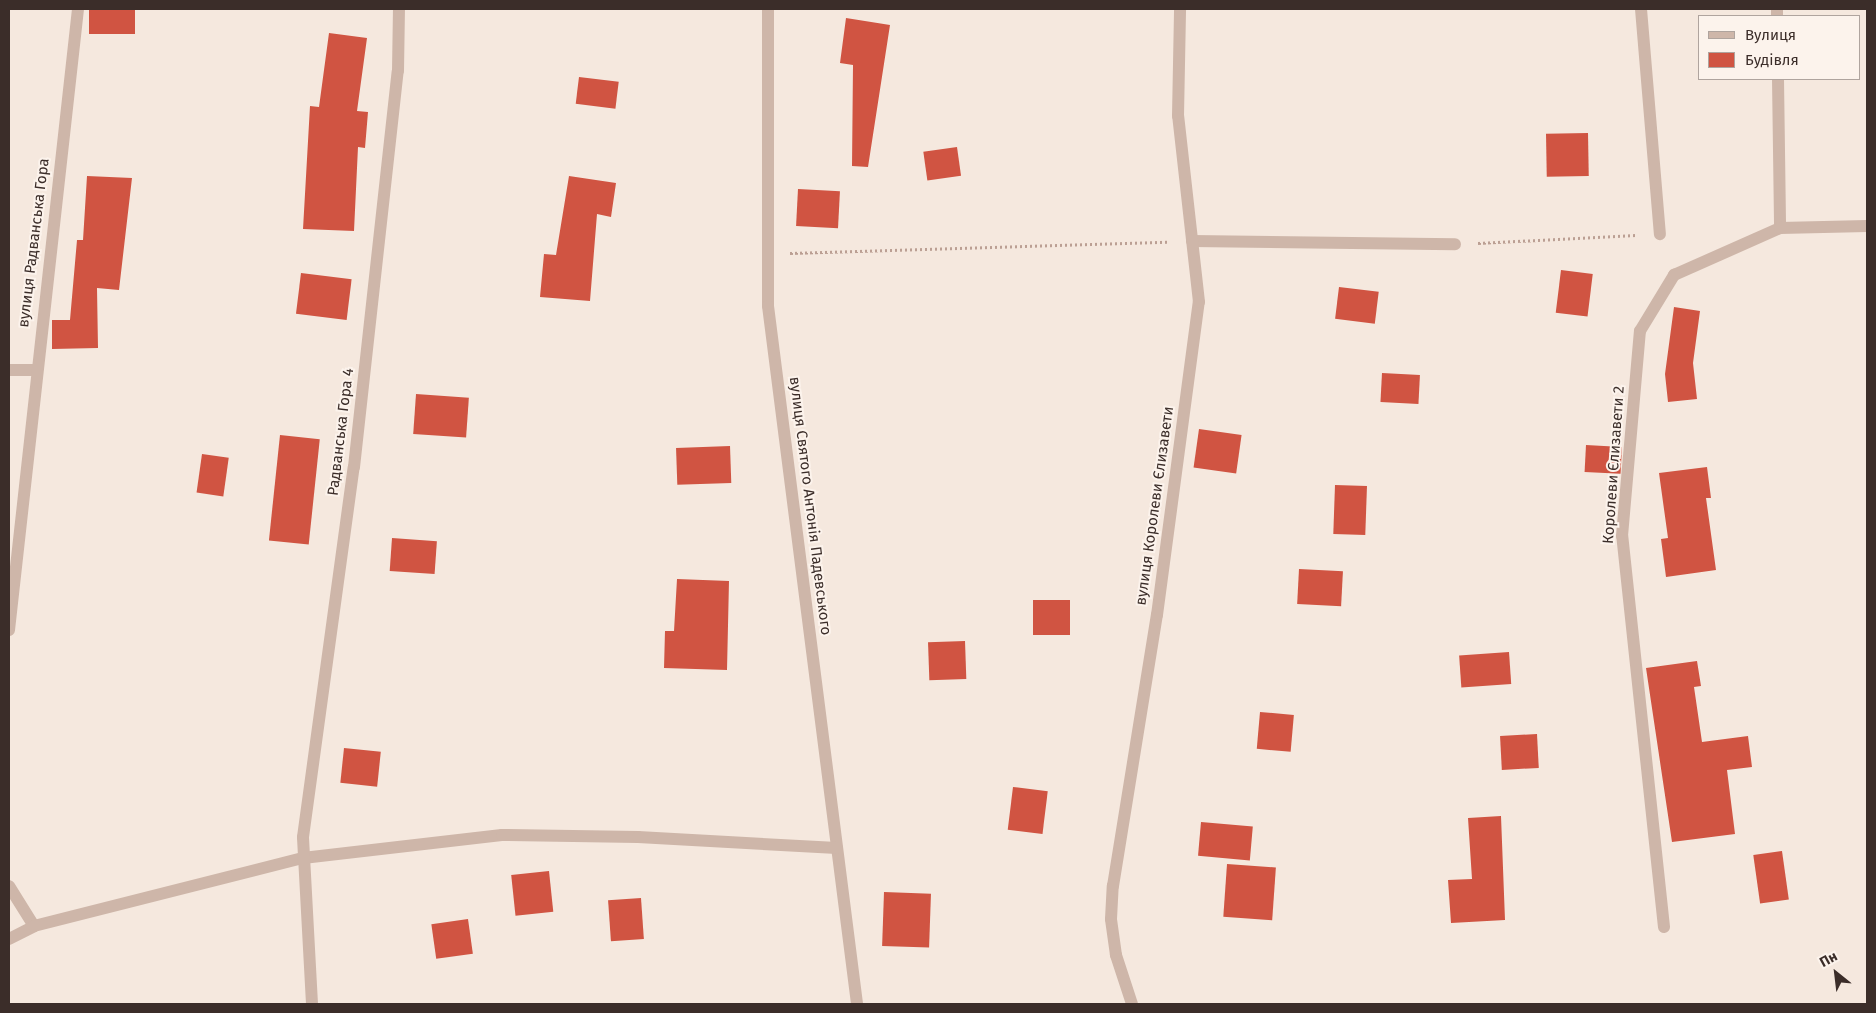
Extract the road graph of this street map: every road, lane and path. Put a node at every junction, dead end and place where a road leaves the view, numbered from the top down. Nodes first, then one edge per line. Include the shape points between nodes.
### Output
1 (78, 9) edge
2 (399, 9) edge
3 (768, 9) edge
4 (1180, 9) edge
5 (1641, 9) edge
6 (1778, 80) edge
7 (1867, 226) edge
8 (1780, 228) junction
9 (1660, 234) joint
10 (1192, 241) junction
11 (1455, 244) joint
12 (767, 254) junction
13 (9, 370) edge
14 (35, 370) junction
15 (9, 630) edge
16 (837, 848) junction
17 (303, 858) junction
18 (9, 886) edge
19 (34, 926) junction
20 (1664, 927) dead end
21 (9, 939) edge
22 (312, 1004) edge
23 (857, 1004) edge
24 (1132, 1004) edge

1 - 14 street, вулиця Радванська Гора
2 - 17 street, Радванська Гора 4 via 398,71 354,467
3 - 12 street, вулиця Святого Антонія Падевського
4 - 10 street, вулиця Королеви Єлизавети via 1178,116
5 - 9 street
6 - 8 street
7 - 8 street, Королеви Єлизавети 2
8 - 20 street, Королеви Єлизавети 2 via 1674,275 1640,331 1622,536
9 - 11 path
10 - 11 street
10 - 12 path
10 - 24 street, вулиця Королеви Єлизавети via 1199,302 1156,615 1113,886 1116,955
12 - 16 street, вулиця Святого Антонія Падевського via 768,306
13 - 14 street
14 - 15 street, вулиця Радванська Гора
16 - 17 street via 638,837 502,835
16 - 23 street, вулиця Святого Антонія Падевського
17 - 19 street
17 - 22 street, Радванська Гора 4
18 - 19 street
19 - 21 street

